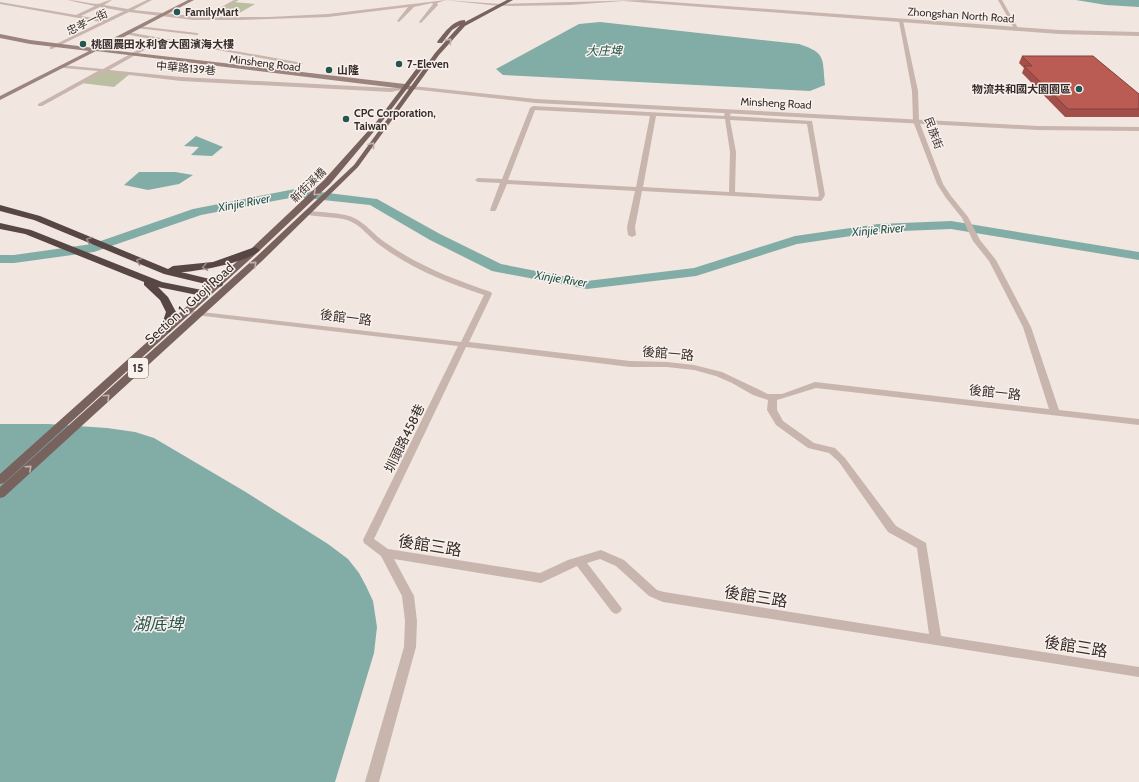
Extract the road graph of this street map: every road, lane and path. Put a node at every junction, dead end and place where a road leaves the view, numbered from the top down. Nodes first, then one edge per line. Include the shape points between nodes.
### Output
1 (22, 0) edge
2 (69, 0) edge
3 (110, 0) edge
4 (150, 0) edge
5 (192, 0) edge
6 (237, 0) edge
7 (445, 0) edge
8 (511, 0) edge
9 (1000, 0) edge
10 (433, 2) junction
11 (0, 3) edge
12 (499, 3) edge
13 (8, 5) junction
14 (99, 5) junction
15 (413, 5) junction
16 (130, 10) junction
17 (164, 14) junction
18 (76, 17) junction
19 (203, 18) junction
20 (901, 20) junction
21 (399, 21) dead end
22 (107, 22) junction
23 (421, 22) dead end
24 (138, 28) junction
25 (1017, 29) junction
26 (127, 33) junction
27 (196, 34) dead end
28 (1139, 34) edge
29 (0, 36) edge
30 (161, 39) junction
31 (0, 40) edge
32 (55, 47) junction
33 (92, 52) junction
34 (130, 56) junction
35 (300, 62) dead end
36 (64, 66) junction
37 (105, 70) junction
38 (404, 87) junction
39 (413, 88) junction
40 (0, 97) edge
41 (536, 101) junction
42 (40, 105) dead end
43 (533, 108) junction
44 (653, 114) junction
45 (728, 114) junction
46 (916, 120) junction
47 (1139, 129) edge
48 (478, 180) dead end
49 (504, 181) junction
50 (638, 189) junction
51 (732, 194) junction
52 (1, 208) edge
53 (492, 210) dead end
54 (295, 213) joint
55 (307, 213) junction
56 (0, 226) edge
57 (632, 235) dead end
58 (255, 250) junction
59 (154, 267) junction
60 (136, 276) junction
61 (221, 287) junction
62 (207, 294) junction
63 (187, 312) junction
64 (198, 313) junction
65 (166, 330) junction
66 (465, 343) junction
67 (773, 398) junction
68 (1055, 412) junction
69 (1139, 422) edge
70 (0, 480) edge
71 (0, 494) edge
72 (385, 553) junction
73 (580, 562) junction
74 (616, 609) dead end
75 (936, 640) junction
76 (1139, 672) edge
77 (372, 782) edge

1 - 13 street
2 - 14 street
3 - 14 street
4 - 16 street, 忠孝一街
5 - 17 main road
6 - 19 street
7 - 10 street
7 - 12 street, Zhongshan North Road
8 - 12 main road, 15
9 - 25 street
10 - 15 street
10 - 23 street via 436,4
11 - 13 street
12 - 20 street, Zhongshan North Road via 570,4 623,0
12 - 38 main road, 15 via 450,29
39 -> 12 main road, 15 via 437,54 463,25
13 - 18 street
14 - 16 street
14 - 18 street
15 - 19 street via 332,15
15 - 21 street
16 - 17 street
16 - 22 street, 忠孝一街
17 - 19 street
17 - 24 main road
18 - 22 street
20 - 25 street, Zhongshan North Road
20 - 46 street, 民族街 via 915,91
22 - 32 street, 忠孝一街
24 - 26 main road
24 - 27 street
25 - 28 street, Zhongshan North Road
26 - 30 street
26 - 33 main road
29 - 32 main road
30 - 34 street
30 - 35 street
31 - 32 main road
32 - 33 main road, Minsheng Road
33 - 34 main road, Minsheng Road
33 - 36 main road
34 - 37 street
34 - 38 main road, Minsheng Road
36 - 37 street, 中華路139巷
36 - 40 main road
37 - 38 street, 中華路139巷 via 181,79 391,90
37 - 42 street
38 - 39 main road, Minsheng Road
38 -> 54 main road, 新街溪橋 / 15 via 379,122 336,172
39 - 41 street, Minsheng Road
55 -> 39 main road, 新街溪橋 / 15 via 356,166
41 - 43 street
41 - 45 street, Minsheng Road
43 - 44 street
43 - 49 street
44 - 45 street
44 - 50 street
45 - 46 street, Minsheng Road
45 - 51 street via 733,152
45 - 51 street via 810,122 822,195 820,199
46 - 47 street, Minsheng Road via 1038,128
46 - 68 street, 民族街 via 940,184 992,260 1027,327
48 - 49 street
49 - 50 street
49 - 53 street
50 - 51 street
50 - 57 street via 631,227
59 -> 52 highway via 37,218
54 - 58 main road, Section 1, Guoji Road / 15
61 -> 55 main road, Section 1, Guoji Road / 15
55 - 66 street, 圳頭路458巷 via 349,218 366,227 382,244 416,265 440,277 488,294
56 - 60 highway via 28,232
58 -> 59 highway via 204,267
58 - 61 main road, Section 1, Guoji Road / 15
59 - 61 highway
60 - 62 highway via 180,290
60 - 65 highway via 151,286 168,305 171,312
61 - 62 main road
61 - 64 main road, Section 1, Guoji Road / 15
62 - 63 main road, Section 1, Guoji Road / 15
63 - 64 street, 後館一路
63 - 65 main road, Section 1, Guoji Road / 15
64 - 66 street, 後館一路
71 -> 64 main road, Section 1, Guoji Road / 15
65 - 70 main road, Section 1, Guoji Road / 15
66 - 67 street, 後館一路 via 630,364 672,364 698,368 729,377 747,390
66 - 72 street, 圳頭路458巷 via 368,540
67 - 68 street, 後館一路 via 815,385
67 - 75 street via 772,410 779,423 811,446 832,450 892,529 922,546
68 - 69 street, 後館一路
72 - 73 street, 後館三路 via 541,578 572,563
72 - 77 street, 圳頭路458巷 via 408,596 411,621 410,647
73 - 74 street
73 - 75 street, 後館三路 via 601,554 620,562 653,592 663,597
75 - 76 street, 後館三路

